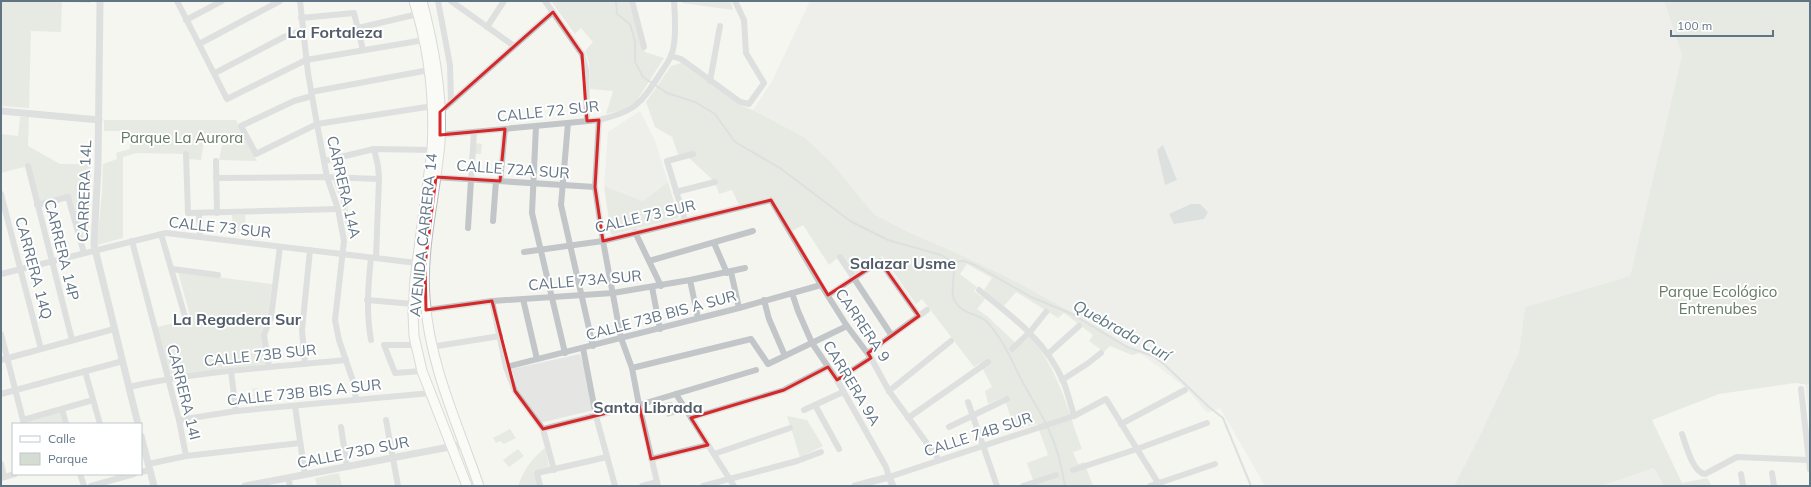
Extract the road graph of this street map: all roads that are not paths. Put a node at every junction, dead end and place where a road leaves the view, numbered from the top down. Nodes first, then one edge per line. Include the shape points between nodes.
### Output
1 (177, 1) edge
2 (222, 1) edge
3 (280, 1) edge
4 (300, 1) edge
5 (414, 1) edge
6 (422, 1) edge
7 (438, 1) edge
8 (451, 1) edge
9 (464, 1) edge
10 (504, 1) edge
11 (545, 1) edge
12 (632, 1) edge
13 (674, 1) edge
14 (735, 1) edge
15 (100, 2) edge
16 (460, 7) junction
17 (554, 12) junction
18 (418, 14) junction
19 (301, 18) junction
20 (186, 20) junction
21 (720, 26) dead end
22 (487, 27) junction
23 (358, 28) junction
24 (302, 30) junction
25 (424, 40) junction
26 (199, 44) junction
27 (514, 46) junction
28 (644, 47) dead end
29 (363, 50) junction
30 (671, 56) junction
31 (306, 60) junction
32 (429, 70) junction
33 (215, 73) junction
34 (710, 81) junction
35 (311, 94) junction
36 (451, 102) junction
37 (436, 109) junction
38 (1, 111) edge
39 (99, 120) junction
40 (599, 120) junction
41 (587, 121) junction
42 (568, 123) junction
43 (316, 124) junction
44 (536, 126) junction
45 (505, 129) junction
46 (474, 132) junction
47 (440, 135) junction
48 (374, 149) junction
49 (432, 150) junction
50 (186, 154) dead end
51 (694, 154) dead end
52 (216, 161) dead end
53 (324, 161) junction
54 (28, 166) dead end
55 (432, 176) junction
56 (216, 178) junction
57 (327, 178) junction
58 (379, 179) junction
59 (471, 179) junction
60 (498, 181) junction
61 (715, 182) dead end
62 (533, 183) junction
63 (563, 185) junction
64 (595, 187) junction
65 (676, 192) junction
66 (1, 194) edge
67 (771, 200) joint
68 (37, 205) junction
69 (338, 209) junction
70 (199, 213) junction
71 (217, 213) junction
72 (684, 220) junction
73 (493, 221) dead end
74 (468, 228) dead end
75 (753, 231) dead end
76 (635, 232) junction
77 (161, 234) junction
78 (200, 237) junction
79 (132, 241) junction
80 (603, 241) junction
81 (714, 243) junction
82 (570, 245) junction
83 (280, 247) junction
84 (540, 249) junction
85 (95, 250) junction
86 (310, 250) junction
87 (524, 252) dead end
88 (84, 253) junction
89 (343, 254) junction
90 (840, 257) dead end
91 (373, 258) junction
92 (51, 261) junction
93 (649, 261) junction
94 (417, 263) junction
95 (745, 268) dead end
96 (20, 269) junction
97 (172, 269) junction
98 (729, 272) junction
99 (1, 274) edge
100 (218, 275) dead end
101 (854, 278) junction
102 (690, 280) junction
103 (821, 285) junction
104 (661, 286) junction
105 (652, 287) junction
106 (980, 290) dead end
107 (792, 292) junction
108 (613, 293) junction
109 (580, 295) junction
110 (828, 295) junction
111 (550, 297) junction
112 (523, 299) junction
113 (367, 300) junction
114 (764, 300) junction
115 (492, 301) junction
116 (413, 304) junction
117 (739, 308) junction
118 (426, 310) junction
119 (927, 310) dead end
120 (1046, 312) dead end
121 (919, 316) junction
122 (698, 318) junction
123 (186, 320) dead end
124 (847, 326) junction
125 (1079, 326) dead end
126 (114, 329) junction
127 (660, 329) junction
128 (1030, 332) junction
129 (1, 334) edge
130 (500, 336) junction
131 (892, 336) junction
132 (621, 338) junction
133 (72, 340) junction
134 (371, 340) dead end
135 (951, 341) dead end
136 (812, 343) junction
137 (415, 345) junction
138 (593, 346) junction
139 (431, 347) junction
140 (583, 348) junction
141 (41, 349) junction
142 (1012, 349) dead end
143 (565, 353) junction
144 (1101, 353) dead end
145 (1048, 354) junction
146 (870, 355) junction
147 (785, 356) junction
148 (4, 359) edge
149 (346, 360) junction
150 (537, 360) junction
151 (123, 361) junction
152 (988, 362) dead end
153 (305, 364) junction
154 (828, 366) junction
155 (269, 367) junction
156 (506, 367) junction
157 (632, 368) junction
158 (756, 370) dead end
159 (85, 371) junction
160 (231, 371) junction
161 (422, 371) junction
162 (169, 378) junction
163 (837, 380) junction
164 (1062, 380) junction
165 (129, 387) junction
166 (1801, 389) dead end
167 (15, 390) junction
168 (1185, 390) dead end
169 (889, 391) junction
170 (843, 392) junction
171 (431, 393) junction
172 (1, 394) edge
173 (676, 394) junction
174 (1007, 399) dead end
175 (93, 400) junction
176 (356, 400) junction
177 (968, 402) dead end
178 (639, 405) junction
179 (815, 405) junction
180 (295, 406) junction
181 (62, 409) junction
182 (804, 410) dead end
183 (236, 411) junction
184 (973, 415) junction
185 (596, 416) junction
186 (1074, 416) junction
187 (691, 418) junction
188 (908, 418) junction
189 (179, 420) junction
190 (386, 420) dead end
191 (24, 422) edge
192 (66, 423) edge
193 (100, 423) edge
194 (138, 423) edge
195 (1207, 423) dead end
196 (1121, 424) junction
197 (341, 427) dead end
198 (949, 427) dead end
199 (790, 428) dead end
200 (544, 429) junction
201 (1682, 434) dead end
202 (142, 440) edge
203 (300, 443) junction
204 (465, 444) junction
205 (708, 445) junction
206 (983, 446) junction
207 (452, 447) junction
208 (839, 448) dead end
209 (1137, 449) junction
210 (821, 452) dead end
211 (714, 454) junction
212 (186, 456) junction
213 (607, 457) junction
214 (393, 458) junction
215 (651, 459) junction
216 (939, 460) junction
217 (1808, 460) junction
218 (1, 464) edge
219 (1215, 464) dead end
220 (149, 467) junction
221 (347, 467) junction
222 (554, 470) junction
223 (1073, 470) dead end
224 (1810, 470) edge
225 (142, 471) edge
226 (1772, 473) dead end
227 (1741, 474) dead end
228 (80, 475) edge
229 (305, 475) junction
230 (1056, 475) dead end
231 (115, 476) edge
232 (889, 477) junction
233 (3, 478) edge
234 (288, 478) junction
235 (730, 480) junction
236 (107, 484) edge
237 (657, 484) edge
238 (1159, 484) edge
239 (257, 485) edge
240 (84, 486) edge
241 (91, 486) edge
242 (154, 486) edge
243 (245, 486) edge
244 (290, 486) edge
245 (398, 486) edge
246 (467, 486) edge
247 (480, 486) edge
248 (540, 486) edge
249 (615, 486) edge
250 (642, 486) edge
251 (703, 486) edge
252 (734, 486) edge
253 (855, 486) edge
254 (893, 486) edge
255 (997, 486) edge
256 (1023, 486) edge
257 (1150, 486) edge
258 (1743, 486) edge
259 (1774, 486) edge

1 - 20 street
2 - 20 street
3 - 26 street
4 - 19 street, CARRERA 14A
5 - 18 main road, AVENIDA CARRERA 14
6 - 37 main road, AVENIDA CARRERA 14 via 433,50
7 - 36 street via 450,65
8 - 16 street
9 - 16 street
10 - 22 street
11 - 17 street
12 - 28 street
13 - 30 street via 674,44
14 - 34 street via 744,20 746,53 764,82 749,104 740,102
15 - 39 street, CARRERA 14L
16 - 22 street
17 - 27 street
17 - 41 street via 582,54 586,70
18 - 23 street
18 - 25 main road, AVENIDA CARRERA 14
19 - 23 street via 354,13
19 - 24 street, CARRERA 14A
20 - 26 street
21 - 34 street
22 - 27 street
23 - 29 street
24 - 31 street, CARRERA 14A
24 - 33 street
25 - 29 street
25 - 32 main road, AVENIDA CARRERA 14
26 - 33 street
27 - 36 street
29 - 31 street
30 - 34 street via 681,59
30 - 40 street, CALLE 72 SUR via 640,103 627,111
31 - 33 street via 227,99
31 - 35 street, CARRERA 14A
32 - 35 street
32 - 37 main road, AVENIDA CARRERA 14
35 - 43 street, CARRERA 14A
35 - 43 street via 241,126 256,154
36 - 37 street
37 - 43 street
37 - 47 main road, AVENIDA CARRERA 14
37 - 49 main road, AVENIDA CARRERA 14
38 - 39 street
39 - 85 street, CARRERA 14L via 98,200 93,239
40 - 41 street, CALLE 72 SUR
40 - 64 street
41 - 42 street, CALLE 72 SUR
42 - 44 street, CALLE 72 SUR
42 - 63 street
43 - 53 street, CARRERA 14A
44 - 45 street, CALLE 72 SUR
44 - 62 street
45 - 46 street, CALLE 72 SUR
45 - 60 street
46 - 47 street, CALLE 72 SUR
46 - 59 street
47 - 55 main road, AVENIDA CARRERA 14
48 - 49 street
48 - 53 street
48 - 58 street
49 - 55 main road, AVENIDA CARRERA 14
50 - 70 street via 188,213
51 - 65 street via 666,161
52 - 56 street
53 - 57 street, CARRERA 14A
54 - 68 street, CARRERA 14P
55 - 59 street, CALLE 72A SUR
55 - 94 main road, AVENIDA CARRERA 14
55 - 118 main road, AVENIDA CARRERA 14 via 425,265
56 - 57 street
56 - 71 street
57 - 58 street
57 - 69 street, CARRERA 14A
58 - 91 street
59 - 60 street, CALLE 72A SUR
59 - 74 street
60 - 62 street, CALLE 72A SUR
60 - 73 street
61 - 65 street
62 - 63 street, CALLE 72A SUR
62 - 84 street via 532,213
63 - 64 street, CALLE 72A SUR
63 - 82 street via 561,205
64 - 80 street
65 - 72 street
66 - 96 street, CARRERA 14Q
67 - 72 street, CALLE 73 SUR
67 - 103 street, CARRERA 9
68 - 88 street via 68,197
68 - 92 street, CARRERA 14P
69 - 71 street
69 - 89 street, CARRERA 14A via 344,241
70 - 71 street
70 - 78 street
72 - 76 street, CALLE 73 SUR
75 - 81 street
76 - 80 street, CALLE 73 SUR
76 - 93 street
77 - 78 street, CALLE 73 SUR
77 - 79 street, CALLE 73 SUR
77 - 97 street
78 - 83 street, CALLE 73 SUR
79 - 85 street, CALLE 73 SUR
79 - 162 street, CARRERA 14I
80 - 82 street, CALLE 73 SUR
80 - 108 street
81 - 93 street
81 - 98 street
82 - 84 street, CALLE 73 SUR
82 - 109 street
83 - 86 street, CALLE 73 SUR
83 - 155 street via 271,317 264,335
84 - 87 street, CALLE 73 SUR
84 - 111 street
85 - 88 street, CALLE 73 SUR
85 - 126 street, CARRERA 14L
86 - 89 street, CALLE 73 SUR
86 - 153 street via 302,330
88 - 92 street, CALLE 73 SUR
89 - 91 street, CALLE 73 SUR
89 - 149 street, CARRERA 14A via 336,320 337,334
90 - 101 street
91 - 94 street, CALLE 73 SUR
91 - 113 street
92 - 96 street, CALLE 73 SUR
92 - 133 street, CARRERA 14P
93 - 104 street
94 - 116 main road, AVENIDA CARRERA 14
95 - 98 street, CALLE 73A SUR
96 - 99 street, CALLE 73 SUR
96 - 141 street, CARRERA 14Q
97 - 100 street
97 - 123 street
98 - 102 street, CALLE 73A SUR
98 - 117 street
101 - 110 street
101 - 121 street via 880,261
101 - 131 street
102 - 104 street, CALLE 73A SUR
102 - 122 street
103 - 107 street, CALLE 73B BIS A SUR
103 - 110 street, CARRERA 9
104 - 105 street, CALLE 73A SUR
105 - 108 street, CALLE 73A SUR
105 - 127 street
106 - 128 street
107 - 114 street, CALLE 73B BIS A SUR
107 - 136 street, CARRERA 9A
108 - 109 street, CALLE 73A SUR
108 - 132 street
109 - 111 street, CALLE 73A SUR
109 - 138 street
110 - 124 street, CARRERA 9
111 - 112 street, CALLE 73A SUR
111 - 143 street
112 - 115 street, CALLE 73A SUR
112 - 150 street
113 - 116 street
113 - 134 street
114 - 117 street, CALLE 73B BIS A SUR
114 - 147 street
115 - 118 street, CALLE 73A SUR
115 - 130 street
116 - 137 main road, AVENIDA CARRERA 14
117 - 122 street, CALLE 73B BIS A SUR
118 - 139 main road, AVENIDA CARRERA 14
119 - 121 street
120 - 128 street
121 - 131 street
122 - 127 street, CALLE 73B BIS A SUR
124 - 136 street
124 - 146 street, CARRERA 9
125 - 145 street
126 - 133 street
126 - 151 street, CARRERA 14L
127 - 132 street, CALLE 73B BIS A SUR
128 - 142 street
128 - 145 street
129 - 148 street
130 - 139 street
130 - 156 street
131 - 146 street
132 - 138 street, CALLE 73B BIS A SUR
132 - 157 street
133 - 141 street
135 - 169 street
136 - 147 street
136 - 154 street, CARRERA 9A
137 - 161 main road, AVENIDA CARRERA 14
137 - 161 street via 384,345 395,373
138 - 140 street, CALLE 73B BIS A SUR
139 - 204 main road, AVENIDA CARRERA 14
140 - 143 street, CALLE 73B BIS A SUR
140 - 185 street
141 - 148 street
143 - 150 street, CALLE 73B BIS A SUR
144 - 164 street
145 - 164 street
146 - 163 street
146 - 169 street, CARRERA 9
147 - 157 street via 768,364 751,339
148 - 167 street
149 - 153 street, CALLE 73B SUR
149 - 176 street, CARRERA 14A
150 - 156 street, CALLE 73B BIS A SUR
151 - 159 street
151 - 165 street, CARRERA 14L
152 - 188 street
153 - 155 street, CALLE 73B SUR
154 - 163 street, CARRERA 9A
154 - 187 street via 784,390
155 - 160 street, CALLE 73B SUR
156 - 200 street via 515,391
157 - 178 street
158 - 173 street
159 - 167 street
159 - 175 street
160 - 162 street, CALLE 73B SUR
160 - 183 street
161 - 171 main road, AVENIDA CARRERA 14
162 - 165 street, CALLE 73B SUR
162 - 189 street, CARRERA 14I
163 - 170 street, CARRERA 9A
164 - 186 street
165 - 194 street, CARRERA 14L
166 - 217 street
167 - 172 street
167 - 191 street
168 - 196 street
169 - 188 street, CARRERA 9
170 - 179 street
170 - 232 street, CARRERA 9A via 886,467
171 - 176 street, CALLE 73B BIS A SUR
171 - 207 main road, AVENIDA CARRERA 14
173 - 178 street
173 - 187 street
174 - 184 street
175 - 181 street
175 - 193 street
176 - 180 street, CALLE 73B BIS A SUR
177 - 184 street
178 - 185 street
178 - 215 street
179 - 182 street
179 - 208 street
180 - 183 street, CALLE 73B BIS A SUR
180 - 203 street
181 - 191 street
181 - 192 street
183 - 189 street, CALLE 73B BIS A SUR
184 - 198 street
184 - 206 street
185 - 200 street
185 - 213 street
186 - 196 street, CALLE 74B SUR via 1106,399
186 - 206 street, CALLE 74B SUR
187 - 205 street
188 - 216 street, CARRERA 9
189 - 212 street, CARRERA 14I
190 - 214 street
195 - 209 street
196 - 209 street
197 - 221 street
199 - 211 street
200 - 222 street
201 - 217 street via 1696,470 1706,474 1736,457
202 - 220 street
203 - 212 street
203 - 229 street
204 - 207 street, CALLE 73D SUR
204 - 247 main road, AVENIDA CARRERA 14
205 - 211 street
205 - 215 street
206 - 216 street, CALLE 74B SUR
206 - 255 street
207 - 214 street, CALLE 73D SUR
207 - 246 main road, AVENIDA CARRERA 14
209 - 223 street
209 - 238 street
210 - 235 street via 797,462
211 - 235 street
212 - 220 street
213 - 222 street
213 - 249 street
214 - 221 street, CALLE 73D SUR
214 - 245 street
215 - 237 street
216 - 232 street, CALLE 74B SUR
217 - 224 street
218 - 233 street
219 - 238 street
220 - 225 street
220 - 242 street
221 - 229 street, CALLE 73D SUR
222 - 248 street via 537,473
226 - 259 street
227 - 258 street
228 - 240 street
229 - 234 street, CALLE 73D SUR
230 - 256 street
231 - 236 street
232 - 253 street, CALLE 74B SUR
232 - 254 street, CARRERA 9A
234 - 239 street, CALLE 73D SUR
234 - 244 street
235 - 251 street
235 - 252 street
236 - 241 street
237 - 250 street
238 - 257 street
239 - 243 street, CALLE 73D SUR

